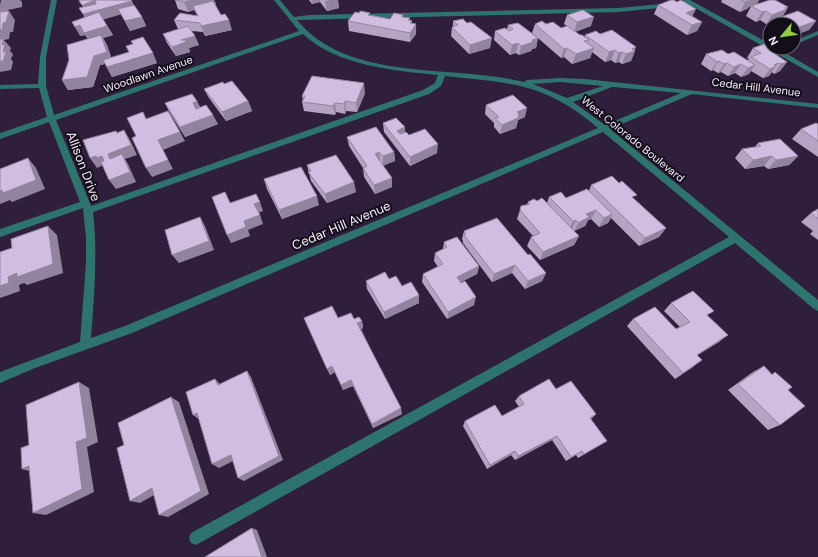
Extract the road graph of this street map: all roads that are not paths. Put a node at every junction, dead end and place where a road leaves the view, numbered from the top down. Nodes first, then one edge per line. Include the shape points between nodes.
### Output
1 (54, 0) edge
2 (277, 0) edge
3 (689, 2) edge
4 (292, 19) junction
5 (303, 32) junction
6 (818, 33) edge
7 (802, 40) edge
8 (762, 41) edge
9 (788, 56) edge
10 (443, 73) junction
11 (818, 75) edge
12 (521, 82) junction
13 (613, 85) junction
14 (42, 86) junction
15 (0, 87) edge
16 (691, 92) junction
17 (567, 101) junction
18 (818, 106) edge
19 (51, 118) junction
20 (604, 128) junction
21 (0, 136) edge
22 (87, 207) junction
23 (0, 232) edge
24 (736, 238) junction
25 (818, 306) edge
26 (85, 345) junction
27 (0, 378) edge
28 (196, 538) dead end

1 - 14 street, Allison Drive via 43,56
2 - 4 street, West Colorado Boulevard
3 - 4 street via 618,10
3 - 8 street
4 - 5 street, West Colorado Boulevard
5 - 10 street, West Colorado Boulevard via 319,44 359,60
5 - 19 street, Woodlawn Avenue
6 - 7 street
9 - 11 street
10 - 12 street, West Colorado Boulevard
10 - 22 street via 438,84 426,92
12 - 13 street, Cedar Hill Avenue via 560,80
12 - 17 street, West Colorado Boulevard
13 - 16 street, Cedar Hill Avenue
13 - 17 street, Cedar Hill Avenue
14 - 15 street
14 - 19 street, Allison Drive
16 - 18 street, Cedar Hill Avenue
16 - 20 street, Cedar Hill Avenue
17 - 20 street, West Colorado Boulevard
19 - 21 street, Woodlawn Avenue
19 - 22 street, Allison Drive
20 - 24 street, West Colorado Boulevard
20 - 26 street, Cedar Hill Avenue via 128,330
22 - 23 street
22 - 26 street, Allison Drive via 91,263
24 - 25 street, West Colorado Boulevard
24 - 28 street
26 - 27 street, Cedar Hill Avenue

